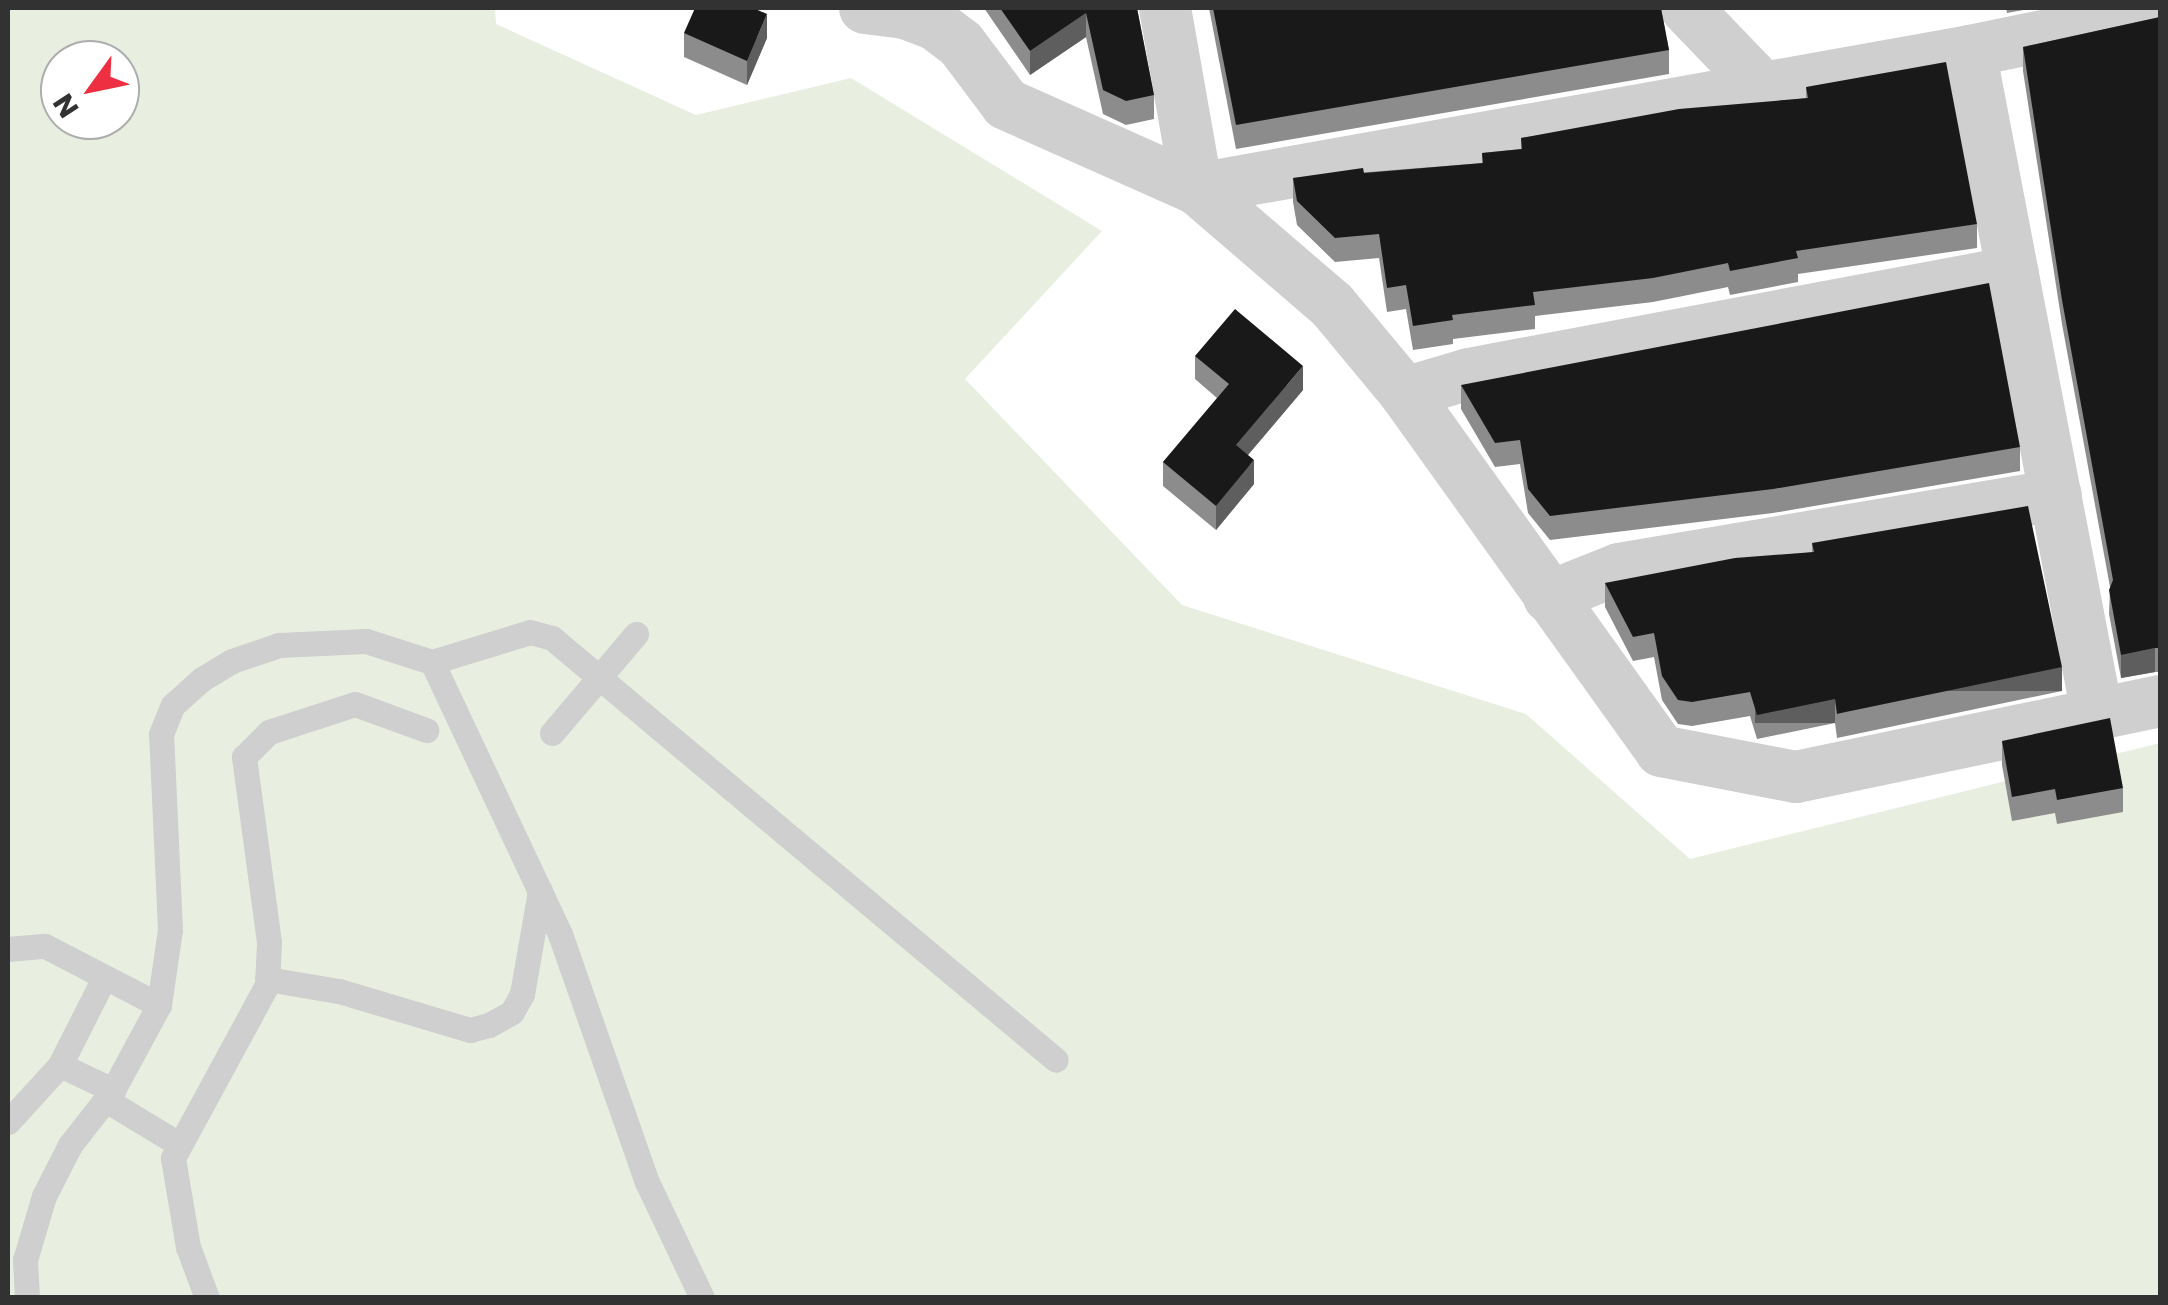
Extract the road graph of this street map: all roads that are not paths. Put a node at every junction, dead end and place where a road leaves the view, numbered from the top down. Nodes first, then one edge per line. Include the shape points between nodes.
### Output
1 (865, 8) edge
2 (1165, 8) edge
3 (1686, 8) edge
4 (2160, 12) edge
5 (939, 16) edge
6 (1970, 50) junction
7 (1760, 85) junction
8 (1197, 189) junction
9 (2013, 272) junction
10 (1405, 394) junction
11 (2056, 495) junction
12 (1549, 597) junction
13 (636, 634) dead end
14 (432, 662) junction
15 (598, 677) junction
16 (2160, 701) edge
17 (2097, 714) junction
18 (426, 730) dead end
19 (552, 733) dead end
20 (540, 891) junction
21 (8, 949) edge
22 (104, 978) junction
23 (267, 979) junction
24 (160, 1005) junction
25 (1056, 1060) dead end
26 (60, 1065) junction
27 (110, 1095) junction
28 (8, 1122) edge
29 (177, 1143) junction
30 (34, 1294) edge
31 (207, 1298) edge
32 (702, 1298) edge

1 - 5 street
2 - 8 street
3 - 7 street
4 - 6 street
5 - 8 street via 1006,104
6 - 7 street
6 - 9 street
7 - 8 street
8 - 10 street via 1332,305
9 - 10 street via 1470,374
9 - 11 street
10 - 12 street
11 - 12 street via 1619,569
11 - 17 street
12 - 17 street via 1650,738 1662,751 1697,760 1796,777
13 - 15 lane
14 - 15 lane via 530,632 552,638
14 - 20 lane
14 - 24 lane via 366,642 279,646 232,661 173,705 161,734 170,930
15 - 19 lane
15 - 25 lane
16 - 17 street
18 - 23 lane via 355,704 269,732 252,744 244,757 269,942
20 - 23 lane via 522,994 512,1012 489,1024 470,1030
20 - 32 lane via 647,1182
21 - 22 lane via 45,946
22 - 24 lane
22 - 26 lane
23 - 29 lane
24 - 27 lane
26 - 27 lane
26 - 28 lane
27 - 29 lane
27 - 30 lane via 70,1145 44,1196 25,1260
29 - 31 lane via 177,1192

